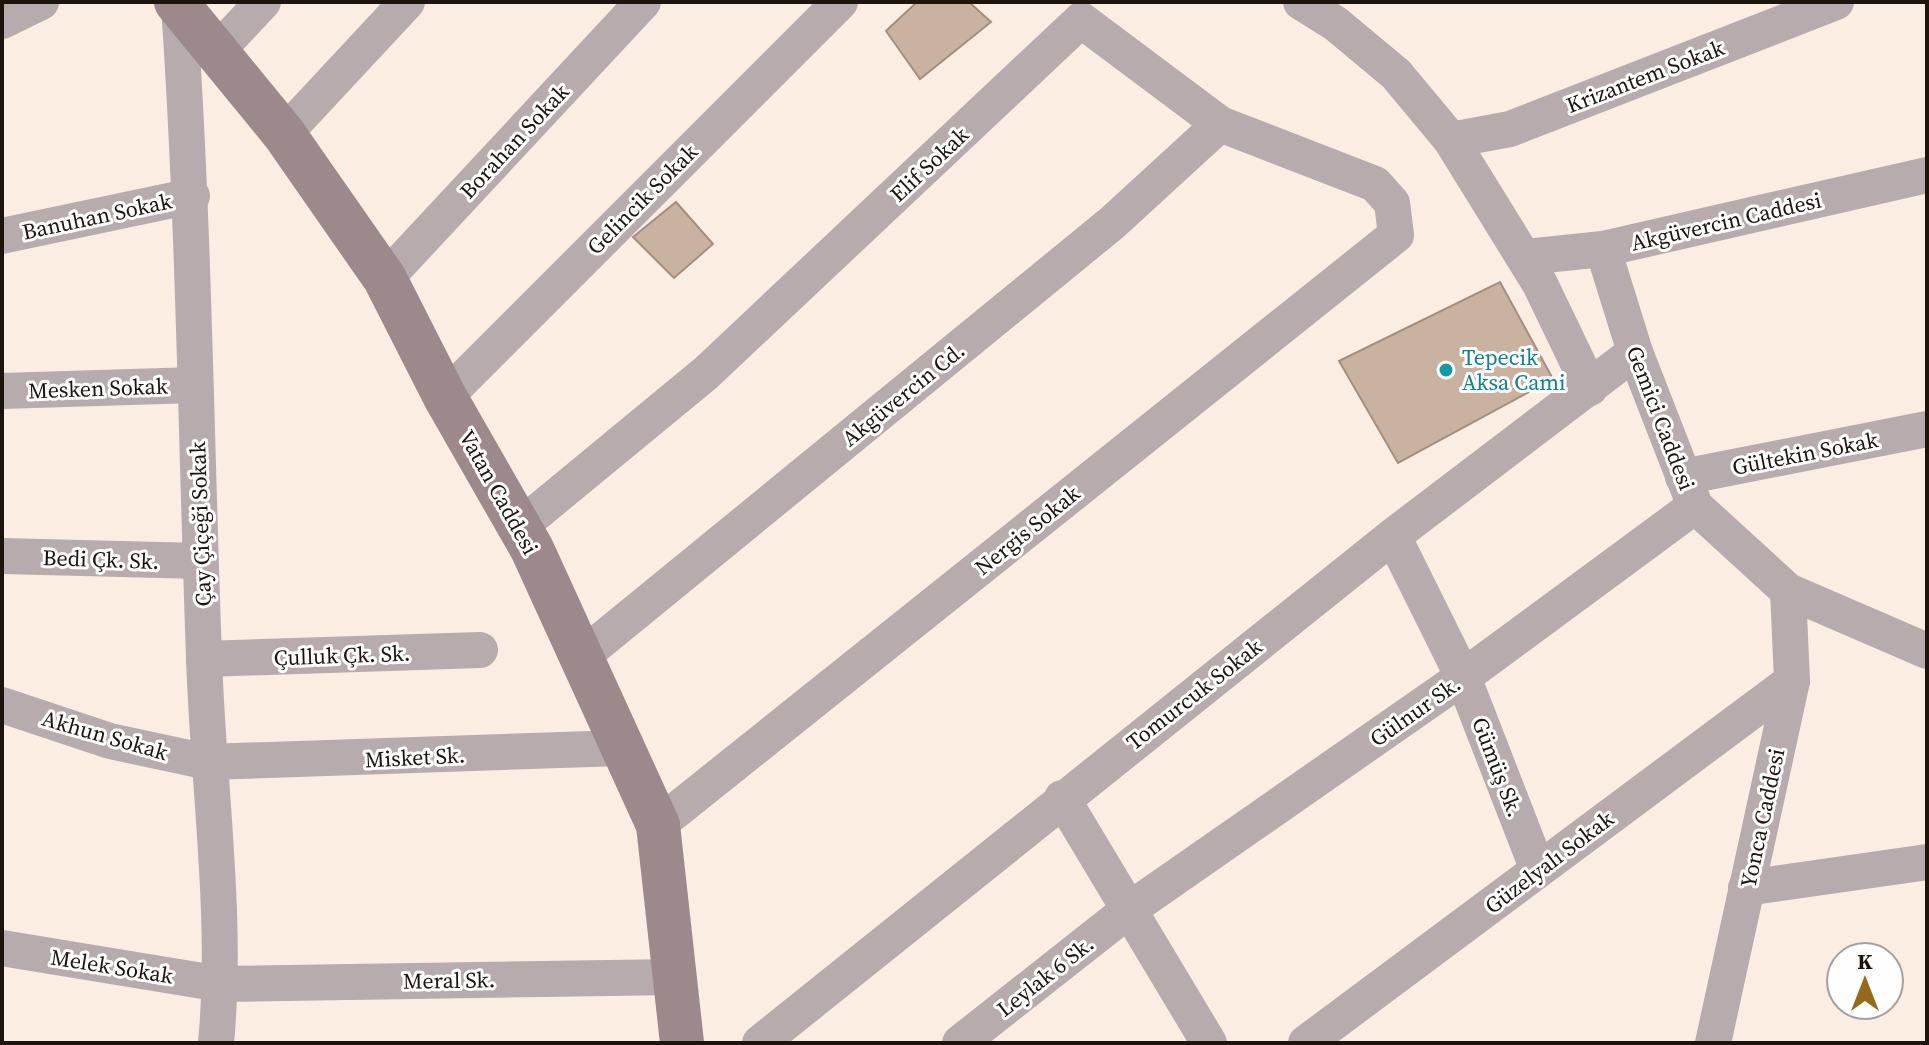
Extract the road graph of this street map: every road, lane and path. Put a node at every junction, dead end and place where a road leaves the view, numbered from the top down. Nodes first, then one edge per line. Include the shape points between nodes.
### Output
1 (41, 2) edge
2 (263, 2) edge
3 (407, 2) edge
4 (643, 2) edge
5 (840, 2) edge
6 (1301, 2) edge
7 (1836, 2) edge
8 (178, 4) edge
9 (2, 21) edge
10 (216, 52) junction
11 (1220, 124) junction
12 (284, 134) junction
13 (1451, 140) junction
14 (1927, 175) edge
15 (192, 196) junction
16 (1396, 235) joint
17 (2, 236) edge
18 (1603, 249) junction
19 (1525, 257) junction
20 (385, 279) junction
21 (1635, 352) junction
22 (195, 385) junction
23 (1590, 388) junction
24 (2, 391) edge
25 (445, 397) junction
26 (1927, 429) edge
27 (1689, 491) junction
28 (518, 528) junction
29 (1393, 536) junction
30 (2, 556) edge
31 (200, 561) junction
32 (1788, 591) junction
33 (480, 650) dead end
34 (1927, 651) edge
35 (581, 657) junction
36 (204, 659) junction
37 (1463, 677) junction
38 (1792, 681) junction
39 (2, 705) edge
40 (621, 748) junction
41 (208, 762) junction
42 (1062, 798) junction
43 (658, 825) junction
44 (1927, 862) edge
45 (1538, 870) junction
46 (1746, 888) junction
47 (1130, 909) junction
48 (2, 948) edge
49 (676, 977) junction
50 (221, 984) junction
51 (1196, 1037) edge
52 (216, 1043) edge
53 (682, 1043) edge
54 (760, 1043) edge
55 (960, 1043) edge
56 (1306, 1043) edge
57 (1713, 1043) edge

1 - 9 street
2 - 10 street
3 - 12 street
4 - 20 street, Borahan Sokak
5 - 25 street, Gelincik Sokak
6 - 13 street via 1396,74
7 - 13 street, Krizantem Sokak via 1510,129
8 - 10 street, Vatan Caddesi
8 - 15 street, Çay Çiçeği Sokak
10 - 12 street, Vatan Caddesi
11 - 16 street, Elif Sokak via 1375,184 1392,203
11 - 28 street, Elif Sokak via 1081,20 706,373
11 - 35 street, Akgüvercin Cd. via 1112,223
12 - 20 street, Vatan Caddesi
13 - 19 street
14 - 18 street, Akgüvercin Caddesi
15 - 17 street, Banuhan Sokak
15 - 22 street, Çay Çiçeği Sokak
16 - 43 street, Nergis Sokak
18 - 19 street, Akgüvercin Caddesi
18 - 21 street, Gemici Caddesi
19 - 23 street
20 - 25 street, Vatan Caddesi
21 - 23 street, Tomurcuk Sokak
21 - 27 street, Gemici Caddesi
22 - 24 street, Mesken Sokak
22 - 31 street, Çay Çiçeği Sokak
23 - 29 street, Tomurcuk Sokak
25 - 28 street, Vatan Caddesi
26 - 27 street, Gültekin Sokak
27 - 32 street, Gemici Caddesi
27 - 37 street, Gülnur Sk.
28 - 35 street, Vatan Caddesi
29 - 37 street, Gümüş Sk.
29 - 42 street, Tomurcuk Sokak
30 - 31 street, Bedi Çk. Sk.
31 - 36 street, Çay Çiçeği Sokak
32 - 34 street, Gemici Caddesi
32 - 38 street, Yonca Caddesi
33 - 36 street, Çulluk Çk. Sk.
35 - 40 street, Vatan Caddesi
36 - 41 street, Çay Çiçeği Sokak
37 - 45 street, Gümüş Sk.
37 - 47 street, Gülnur Sk.
38 - 45 street, Güzelyalı Sokak
38 - 46 street, Yonca Caddesi
39 - 41 street, Akhun Sokak via 110,741
40 - 41 street, Misket Sk.
40 - 43 street, Vatan Caddesi
41 - 50 street, Çay Çiçeği Sokak
42 - 47 street
42 - 54 street, Tomurcuk Sokak
43 - 49 street, Vatan Caddesi
44 - 46 street
45 - 56 street, Güzelyalı Sokak
46 - 57 street, Yonca Caddesi
47 - 51 street
47 - 55 street, Leylak 6 Sk.
48 - 50 street, Melek Sokak
49 - 50 street, Meral Sk.
49 - 53 street, Vatan Caddesi
50 - 52 street, Çay Çiçeği Sokak

